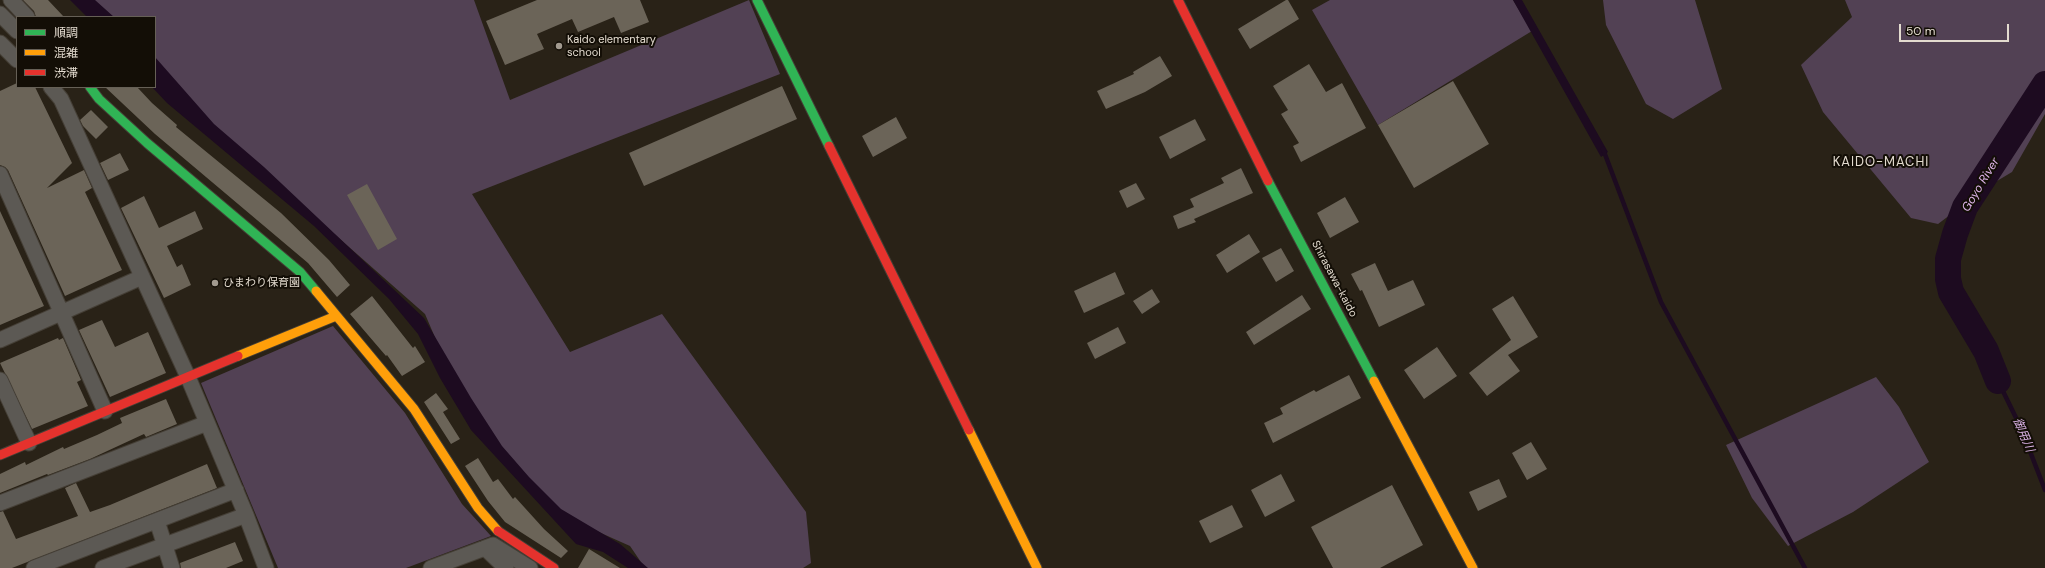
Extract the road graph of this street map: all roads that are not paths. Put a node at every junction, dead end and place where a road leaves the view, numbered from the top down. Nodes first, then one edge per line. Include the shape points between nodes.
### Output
1 (11, 0) edge
2 (757, 0) edge
3 (1178, 0) edge
4 (0, 14) edge
5 (26, 16) edge
6 (16, 30) edge
7 (0, 43) edge
8 (16, 59) edge
9 (52, 88) edge
10 (82, 88) edge
11 (91, 88) edge
12 (99, 99) junction
13 (0, 174) edge
14 (142, 277) junction
15 (62, 313) junction
16 (336, 316) junction
17 (0, 340) edge
18 (188, 377) junction
19 (0, 380) edge
20 (105, 411) junction
21 (207, 423) junction
22 (29, 443) junction
23 (0, 455) edge
24 (236, 490) junction
25 (0, 503) edge
26 (246, 515) junction
27 (157, 521) junction
28 (164, 546) junction
29 (485, 548) junction
30 (435, 567) edge
31 (34, 568) edge
32 (103, 568) edge
33 (172, 568) edge
34 (266, 568) edge
35 (506, 568) edge
36 (530, 568) edge
37 (552, 568) edge
38 (1037, 568) edge
39 (1472, 568) edge

1 - 5 street
2 - 38 street
3 - 39 street, Shirasawa-kaido via 1277,198
4 - 6 street
7 - 8 street
9 - 14 street via 61,99
10 - 12 street
11 - 12 street
12 - 16 street via 146,143 300,272
13 - 15 street
14 - 15 street
14 - 18 street
15 - 17 street
15 - 20 street
16 - 18 street
16 - 37 street via 414,409 478,508 497,531
18 - 20 street
18 - 21 street
19 - 22 street
20 - 22 street
21 - 24 street
21 - 25 street
22 - 23 street
24 - 26 street
24 - 27 street
26 - 28 street
26 - 34 street
27 - 28 street
27 - 31 street
28 - 32 street
28 - 33 street
29 - 30 street
29 - 35 street
29 - 36 street via 493,546

